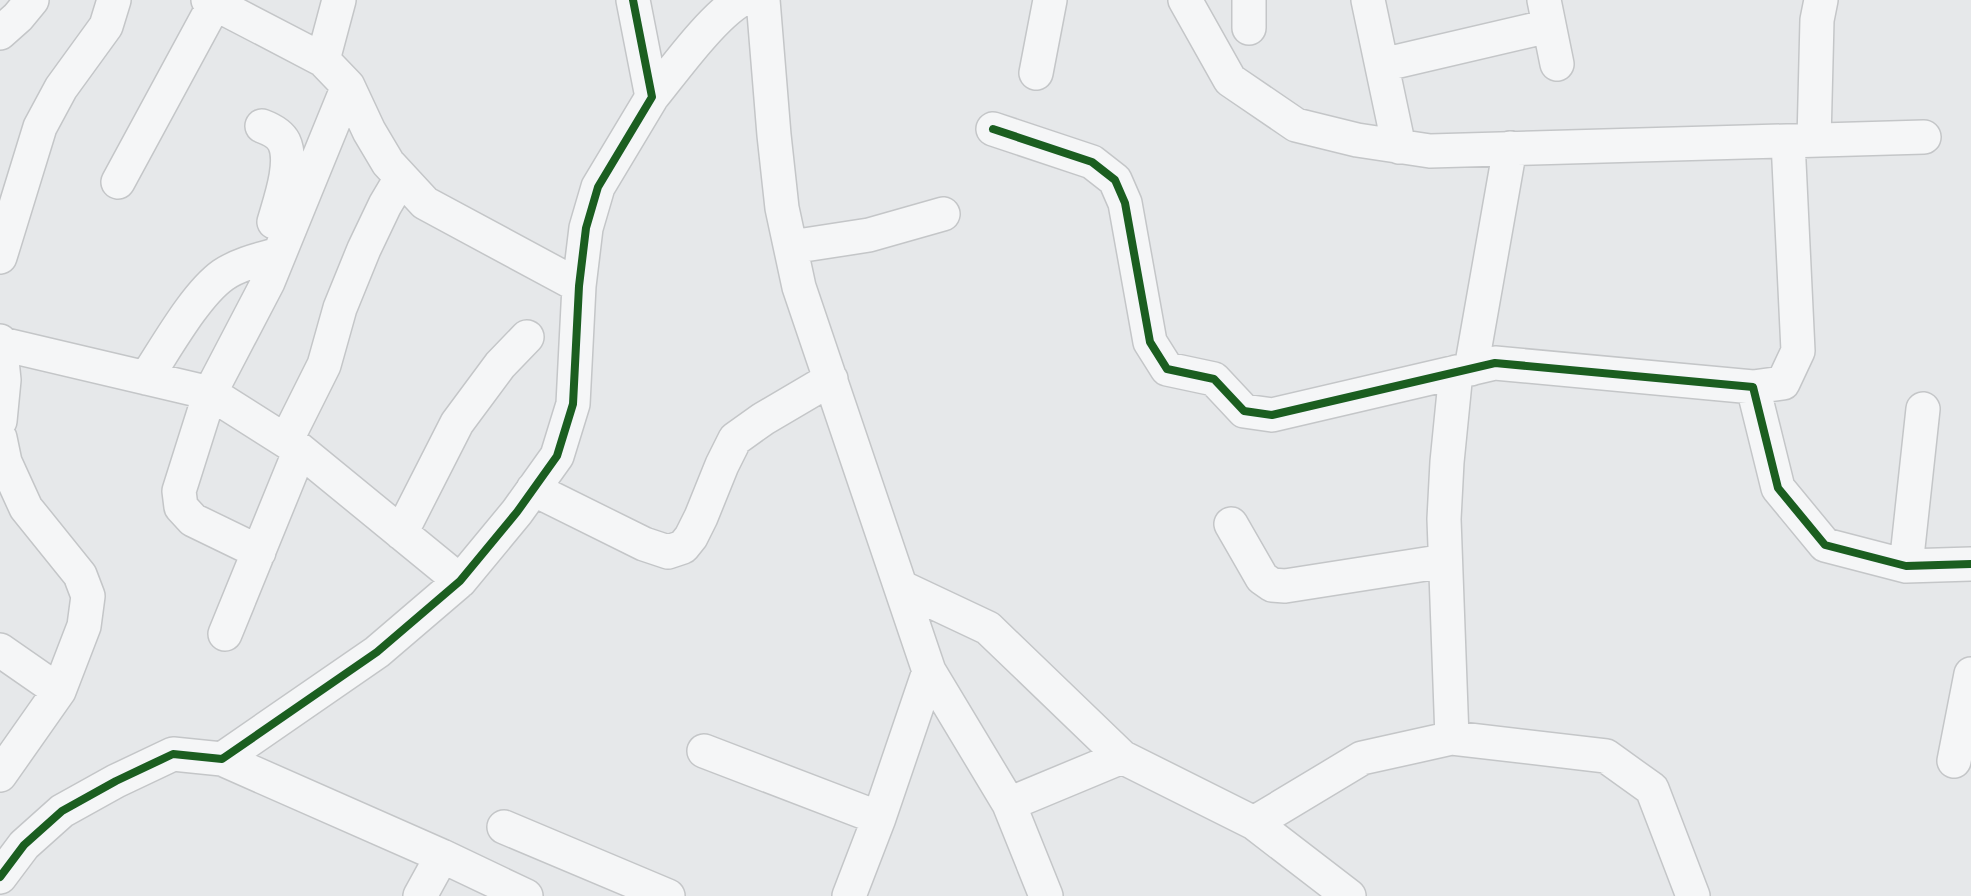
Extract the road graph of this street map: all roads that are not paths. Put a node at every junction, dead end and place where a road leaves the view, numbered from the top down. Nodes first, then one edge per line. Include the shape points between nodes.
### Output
1 (32, 0) edge
2 (114, 0) edge
3 (339, 0) edge
4 (633, 0) edge
5 (741, 0) edge
6 (763, 0) edge
7 (1050, 0) edge
8 (1185, 0) edge
9 (1368, 0) edge
10 (1821, 0) edge
11 (211, 2) edge
12 (1547, 13) edge
13 (0, 33) edge
14 (323, 60) junction
15 (1557, 64) dead end
16 (1382, 65) junction
17 (1036, 73) dead end
18 (348, 86) junction
19 (651, 97) junction
20 (262, 126) dead end
21 (993, 129) dead end
22 (1924, 137) dead end
23 (1801, 140) junction
24 (1399, 147) junction
25 (1510, 148) junction
26 (401, 178) junction
27 (118, 182) dead end
28 (942, 214) dead end
29 (791, 247) junction
30 (272, 256) junction
31 (0, 257) edge
32 (579, 286) junction
33 (527, 338) dead end
34 (1, 342) edge
35 (1463, 370) junction
36 (146, 378) junction
37 (831, 379) junction
38 (1753, 387) junction
39 (210, 393) junction
40 (1923, 409) dead end
41 (0, 421) edge
42 (0, 438) edge
43 (293, 445) junction
44 (533, 489) junction
45 (1231, 524) dead end
46 (401, 533) junction
47 (259, 552) junction
48 (1445, 561) junction
49 (1971, 564) edge
50 (1906, 566) junction
51 (460, 581) junction
52 (901, 587) junction
53 (225, 634) dead end
54 (0, 650) edge
55 (929, 671) junction
56 (1971, 674) edge
57 (59, 691) junction
58 (1452, 738) junction
59 (704, 751) dead end
60 (1122, 757) junction
61 (222, 759) junction
62 (1954, 761) dead end
63 (0, 775) edge
64 (1009, 804) junction
65 (879, 819) junction
66 (1254, 823) junction
67 (504, 827) dead end
68 (442, 856) junction
69 (0, 877) edge
70 (420, 896) edge
71 (526, 896) edge
72 (668, 896) edge
73 (849, 896) edge
74 (1046, 896) edge
75 (1349, 896) edge
76 (1693, 896) edge

1 - 13 street
2 - 31 street via 106,26 61,88 40,127
3 - 14 street
4 - 19 street
5 - 19 street via 708,30
6 - 29 street via 782,208
7 - 17 street
8 - 24 street via 1230,80 1296,125
9 - 16 street
10 - 23 street
11 - 14 street
11 - 27 street
12 - 15 street
12 - 16 street
14 - 18 street
16 - 24 street
18 - 26 street via 388,163
18 - 30 street
19 - 32 street via 598,187 586,228
20 - 30 street via 284,141 288,156
21 - 35 street via 1092,162 1115,180 1125,203 1149,342 1167,369 1214,379 1244,411 1272,415
22 - 23 street
23 - 25 street
23 - 38 street via 1798,351 1783,383
24 - 25 street via 1430,151
25 - 35 street
26 - 32 street via 425,203
26 - 43 street via 384,205 339,308 324,365
28 - 29 street via 869,235
29 - 37 street via 799,287
30 - 36 street via 224,274 203,292
30 - 39 street via 268,282
32 - 44 street via 573,404 557,456
33 - 46 street via 494,372 457,423
34 - 36 street
34 - 41 street via 4,380
35 - 38 street via 1495,363
35 - 48 street via 1447,462
36 - 39 street
37 - 44 street via 735,439 701,517 683,547 668,552 644,544
37 - 52 street
38 - 50 street via 1778,488 1825,545
39 - 43 street
39 - 47 street via 179,491 181,507 193,519
40 - 50 street
42 - 57 street via 5,462 26,508 80,575 88,596 84,626
43 - 46 street
43 - 47 street
44 - 51 street
45 - 48 street via 1262,579 1272,585
46 - 51 street
47 - 53 street
48 - 58 street
49 - 50 street
51 - 61 street via 377,652
52 - 55 street
52 - 60 street via 988,628
54 - 57 street
55 - 64 street
55 - 65 street
56 - 62 street
57 - 63 street
58 - 66 street via 1362,758
58 - 76 street via 1606,756 1652,789
59 - 65 street
60 - 64 street
60 - 66 street
61 - 68 street
61 - 69 street via 173,754 116,782 62,811 24,845
64 - 74 street
65 - 73 street
66 - 75 street
67 - 72 street
68 - 70 street
68 - 71 street

